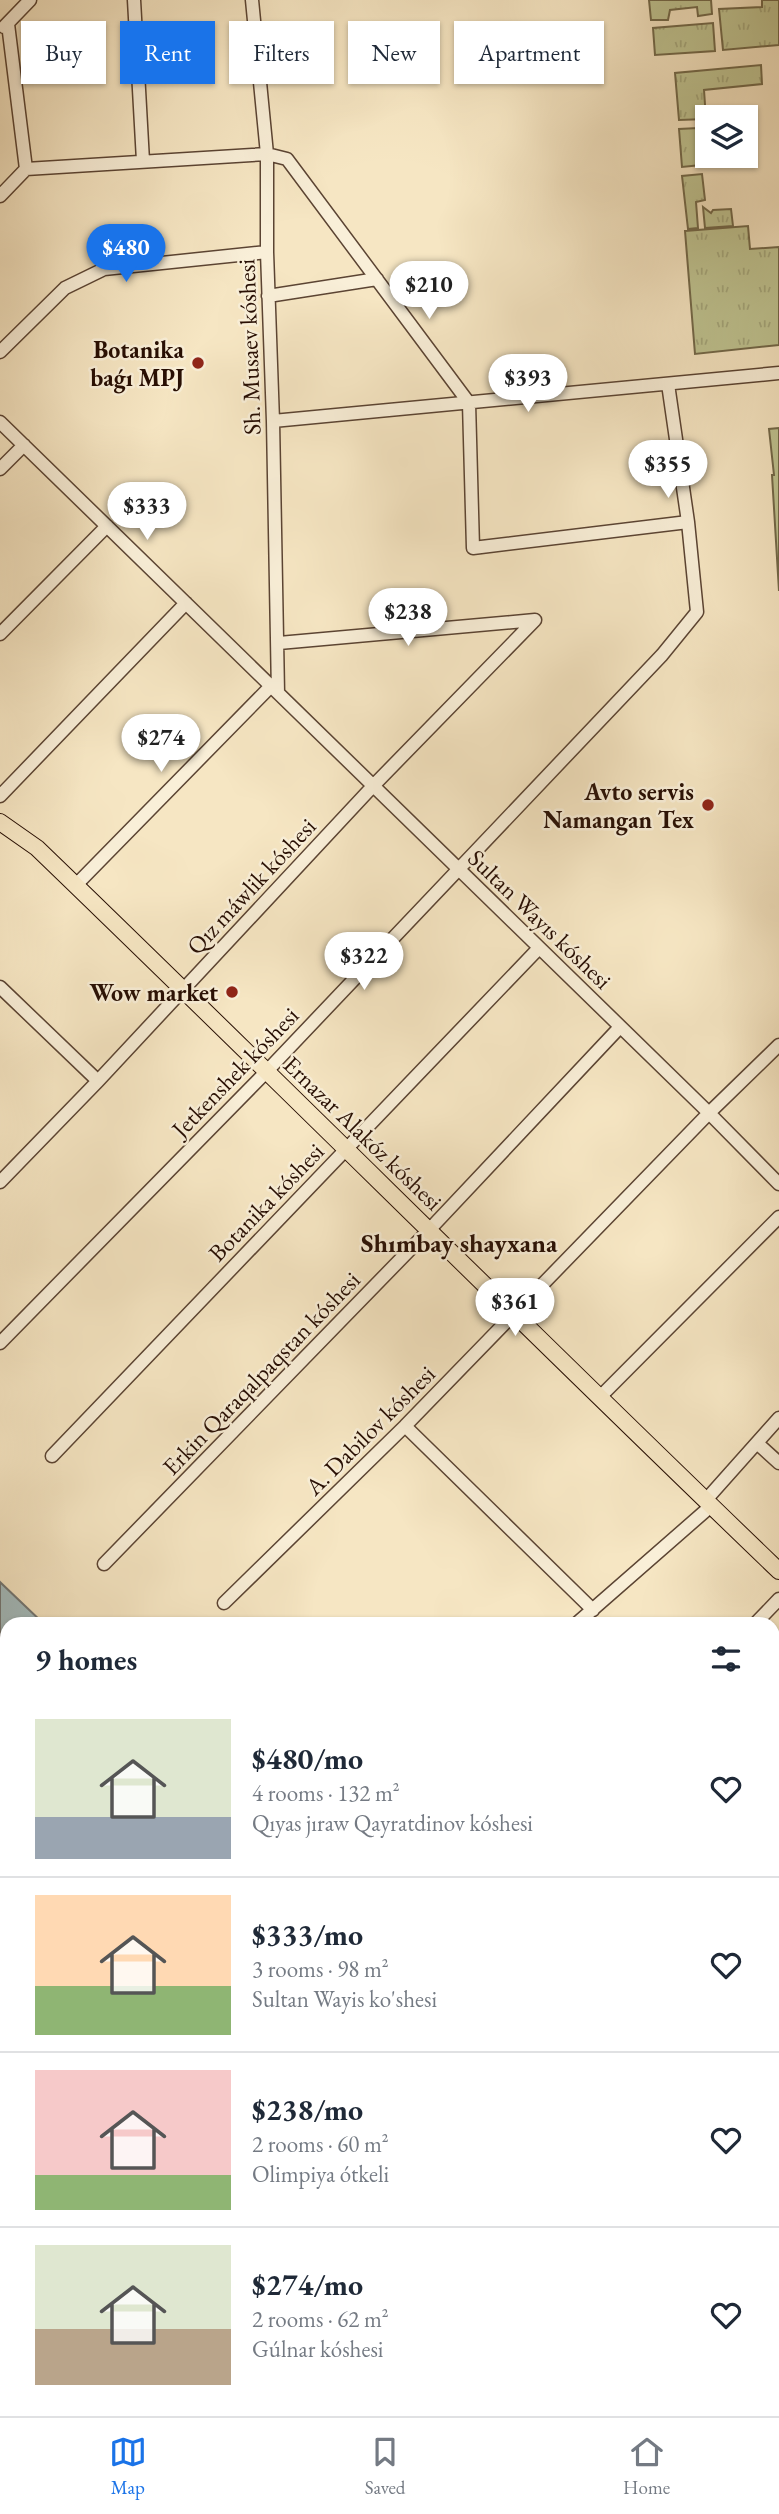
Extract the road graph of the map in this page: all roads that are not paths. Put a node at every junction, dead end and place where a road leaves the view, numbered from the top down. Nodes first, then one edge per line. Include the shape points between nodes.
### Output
1 (30, 0) edge
2 (134, 0) edge
3 (252, 0) edge
4 (4, 28) edge
5 (267, 154) junction
6 (144, 161) junction
7 (26, 169) junction
8 (0, 196) edge
9 (267, 253) junction
10 (377, 279) junction
11 (268, 296) junction
12 (0, 352) edge
13 (779, 373) edge
14 (668, 384) junction
15 (469, 403) junction
16 (274, 421) junction
17 (0, 422) edge
18 (24, 445) junction
19 (0, 469) edge
20 (688, 522) junction
21 (107, 526) junction
22 (186, 603) junction
23 (0, 634) edge
24 (278, 643) junction
25 (274, 689) junction
26 (373, 786) junction
27 (0, 796) edge
28 (0, 822) edge
29 (458, 869) junction
30 (76, 885) junction
31 (539, 948) junction
32 (0, 987) edge
33 (183, 990) junction
34 (620, 1027) junction
35 (779, 1045) edge
36 (267, 1071) junction
37 (98, 1082) junction
38 (709, 1114) junction
39 (346, 1148) junction
40 (0, 1182) edge
41 (779, 1184) edge
42 (779, 1217) edge
43 (430, 1229) junction
44 (515, 1314) junction
45 (0, 1343) edge
46 (599, 1398) junction
47 (779, 1418) edge
48 (405, 1426) junction
49 (757, 1443) junction
50 (52, 1456) dead end
51 (779, 1463) edge
52 (708, 1504) junction
53 (104, 1564) dead end
54 (779, 1571) edge
55 (779, 1599) edge
56 (224, 1603) dead end
57 (593, 1610) junction
58 (584, 1617) edge
59 (762, 1617) edge

1 - 4 street
2 - 6 street
3 - 5 street, Sh. Musaev kóshesi
4 - 7 street
5 - 6 street
5 - 9 street, Sh. Musaev kóshesi
5 - 10 street via 288,159
6 - 7 street
7 - 8 street
9 - 11 street, Sh. Musaev kóshesi
9 - 12 street via 104,269 65,288
10 - 11 street
10 - 15 street
11 - 16 street, Sh. Musaev kóshesi
13 - 14 street
14 - 15 street
14 - 20 street
15 - 16 street
15 - 20 street via 473,548
16 - 24 street, Sh. Musaev kóshesi
17 - 18 street, Sultan Wayıs kóshesi
18 - 19 street
18 - 21 street, Sultan Wayıs kóshesi
20 - 29 street, Jetkenshek kóshesi via 697,612 662,655
21 - 22 street, Sultan Wayıs kóshesi
21 - 23 street
22 - 25 street, Sultan Wayıs kóshesi
22 - 27 street
24 - 25 street, Sh. Musaev kóshesi
24 - 26 street, Qız máwlik kóshesi via 535,620
25 - 26 street, Sultan Wayıs kóshesi
25 - 30 street
26 - 29 street, Sultan Wayıs kóshesi
26 - 33 street, Qız máwlik kóshesi
28 - 30 main road, Ernazar Alakóz kóshesi via 37,848
29 - 31 street, Sultan Wayıs kóshesi
29 - 36 street, Jetkenshek kóshesi
30 - 33 main road, Ernazar Alakóz kóshesi
31 - 34 street, Sultan Wayıs kóshesi
31 - 39 street, Botanika kóshesi
32 - 37 street
33 - 36 main road, Ernazar Alakóz kóshesi
33 - 37 street, Qız máwlik kóshesi
34 - 38 street, Sultan Wayıs kóshesi
34 - 43 street, Erkin Qaraqalpaqstan kóshesi
35 - 38 street, A. Dabilov kóshesi
36 - 39 main road, Ernazar Alakóz kóshesi
36 - 45 street, Jetkenshek kóshesi
37 - 40 street, Qız máwlik kóshesi
38 - 41 street, Sultan Wayıs kóshesi
38 - 44 street, A. Dabilov kóshesi
39 - 43 main road, Ernazar Alakóz kóshesi
39 - 50 street, Botanika kóshesi
42 - 46 street
43 - 44 main road, Ernazar Alakóz kóshesi
43 - 53 street, Erkin Qaraqalpaqstan kóshesi
44 - 46 main road, Ernazar Alakóz kóshesi
44 - 48 street, A. Dabilov kóshesi
46 - 52 main road, Ernazar Alakóz kóshesi
47 - 49 street
48 - 56 street, A. Dabilov kóshesi
48 - 57 street
49 - 51 street
49 - 52 street
52 - 54 main road, Ernazar Alakóz kóshesi
52 - 57 street
55 - 59 street
57 - 58 street

